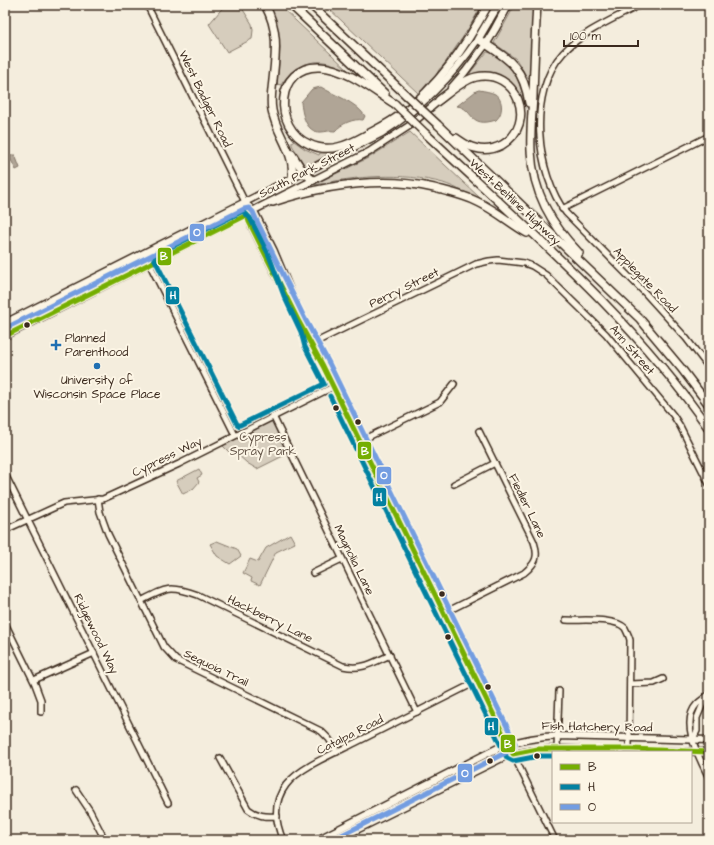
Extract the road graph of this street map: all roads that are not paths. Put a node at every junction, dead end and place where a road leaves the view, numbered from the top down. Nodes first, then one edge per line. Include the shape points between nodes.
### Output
1 (147, 5) edge
2 (265, 5) edge
3 (291, 5) edge
4 (311, 5) edge
5 (488, 5) edge
6 (498, 5) edge
7 (508, 5) edge
8 (537, 5) edge
9 (640, 5) edge
10 (478, 39) junction
11 (486, 44) junction
12 (440, 100) junction
13 (395, 104) junction
14 (532, 117) junction
15 (448, 135) junction
16 (709, 136) edge
17 (287, 147) junction
18 (304, 173) junction
19 (292, 179) junction
20 (313, 180) junction
21 (245, 202) junction
22 (272, 202) junction
23 (562, 209) junction
24 (254, 211) junction
25 (247, 215) junction
26 (538, 239) junction
27 (144, 253) junction
28 (507, 261) joint
29 (149, 264) junction
30 (640, 319) junction
31 (5, 323) edge
32 (6, 334) edge
33 (312, 344) junction
34 (709, 368) edge
35 (454, 384) dead end
36 (334, 387) junction
37 (709, 405) edge
38 (273, 416) junction
39 (709, 429) edge
40 (479, 431) dead end
41 (235, 435) junction
42 (360, 441) junction
43 (495, 463) junction
44 (5, 474) edge
45 (454, 484) dead end
46 (709, 484) edge
47 (98, 499) junction
48 (27, 519) junction
49 (5, 530) edge
50 (342, 559) junction
51 (313, 574) dead end
52 (141, 601) junction
53 (444, 613) junction
54 (566, 620) dead end
55 (5, 622) edge
56 (94, 654) junction
57 (390, 655) junction
58 (663, 679) dead end
59 (34, 680) junction
60 (478, 681) junction
61 (630, 684) junction
62 (559, 691) dead end
63 (707, 696) edge
64 (41, 712) dead end
65 (417, 712) junction
66 (558, 736) junction
67 (629, 738) junction
68 (693, 739) junction
69 (709, 740) edge
70 (508, 744) junction
71 (557, 749) junction
72 (629, 749) junction
73 (696, 751) junction
74 (337, 752) junction
75 (709, 752) edge
76 (513, 754) junction
77 (220, 758) dead end
78 (709, 778) edge
79 (76, 790) dead end
80 (168, 803) dead end
81 (277, 816) junction
82 (104, 840) edge
83 (283, 840) edge
84 (318, 840) edge
85 (336, 840) edge
86 (555, 840) edge

1 - 21 street, West Badger Road
2 - 17 highway via 271,18 276,43 272,110
3 - 13 highway, West Beltline Highway
4 - 15 highway, West Beltline Highway, bridge
5 - 13 highway via 464,46 427,92 399,116 342,147 323,148 300,140 289,126 283,105 286,90 294,76 317,67 348,75
6 - 10 highway
7 - 11 highway
8 - 14 highway
9 - 23 street, Applegate Road via 575,42 558,58 549,75 539,113 541,149 552,189
10 - 11 highway
10 - 18 main road, South Park Street via 450,77 398,123
11 - 12 main road, South Park Street
11 - 14 highway via 518,69 528,93
12 - 15 highway via 474,77 493,76 515,93 520,104 517,130 500,146 478,149
12 - 20 main road, South Park Street via 390,139
13 - 26 highway, West Beltline Highway, bridge
14 - 30 highway via 532,163 539,193 548,214 566,240
15 - 30 highway, West Beltline Highway
16 - 23 street
17 - 18 highway
17 - 19 highway via 294,170
18 - 19 main road, South Park Street
18 - 20 highway
19 - 21 main road, South Park Street
20 - 22 main road, South Park Street
21 - 24 street, West Badger Road
21 - 25 street, West Badger Road
21 - 27 main road, South Park Street
22 - 24 main road, South Park Street
22 - 26 highway via 350,184 409,184 455,193 477,202
23 - 34 street, Applegate Road via 646,294
24 - 25 main road, South Park Street
24 - 33 street, West Badger Road via 279,261
25 - 29 main road, South Park Street
25 - 33 street, West Badger Road via 276,278
26 - 39 highway, West Beltline Highway via 641,342
27 - 29 street
27 - 31 main road, South Park Street
28 - 33 street, Perry Street via 489,260 476,264
28 - 46 street, Ann Street via 532,266 542,271 606,334 673,415
29 - 32 main road, South Park Street
29 - 41 street
30 - 37 highway, West Beltline Highway
33 - 36 street, West Badger Road
35 - 42 street via 440,402
36 - 38 street, Cypress Way
36 - 42 street, West Badger Road
38 - 41 street, Cypress Way
38 - 50 street, Magnolia Lane
40 - 43 street, Fiedler Lane
41 - 47 street, Cypress Way via 164,471
42 - 53 street, West Badger Road
43 - 45 street
43 - 53 street, Fiedler Lane via 534,542 537,550 536,559 524,573
44 - 48 street, Ridgewood Way
47 - 48 street, Cypress Way via 64,503
47 - 52 street, Sequoia Trail via 105,527
48 - 49 street, Cypress Way
48 - 56 street, Ridgewood Way
50 - 51 street
50 - 57 street, Magnolia Lane
52 - 57 street, Hackberry Lane via 163,591 181,589 343,666 361,668
52 - 74 street, Sequoia Trail via 164,647 176,660 321,731
53 - 60 street, West Badger Road
54 - 61 street via 607,621 624,628 630,640
55 - 59 street
56 - 59 street
56 - 80 street, Ridgewood Way
57 - 65 street, Magnolia Lane
58 - 61 street via 654,683
59 - 64 street via 41,700
60 - 65 street, Catalpa Road
60 - 70 street, West Badger Road
61 - 67 street
62 - 66 street
63 - 68 street via 697,704 691,717 689,731
65 - 74 street, Catalpa Road
66 - 67 main road, Fish Hatchery Road
66 - 70 main road, Fish Hatchery Road via 536,737
66 - 71 street
67 - 68 main road, Fish Hatchery Road
67 - 72 street
68 - 69 main road, Fish Hatchery Road
68 - 73 street
70 - 76 street, West Badger Road
70 - 84 main road, Fish Hatchery Road
71 - 72 main road, Fish Hatchery Road
71 - 76 main road, Fish Hatchery Road via 538,749
72 - 73 main road, Fish Hatchery Road
73 - 75 main road, Fish Hatchery Road
73 - 78 street
74 - 81 street, Catalpa Road via 292,778 280,797
76 - 85 main road, Fish Hatchery Road
76 - 86 street, West Badger Road
77 - 81 street via 248,809 254,814
79 - 82 street
81 - 83 street, Catalpa Road

